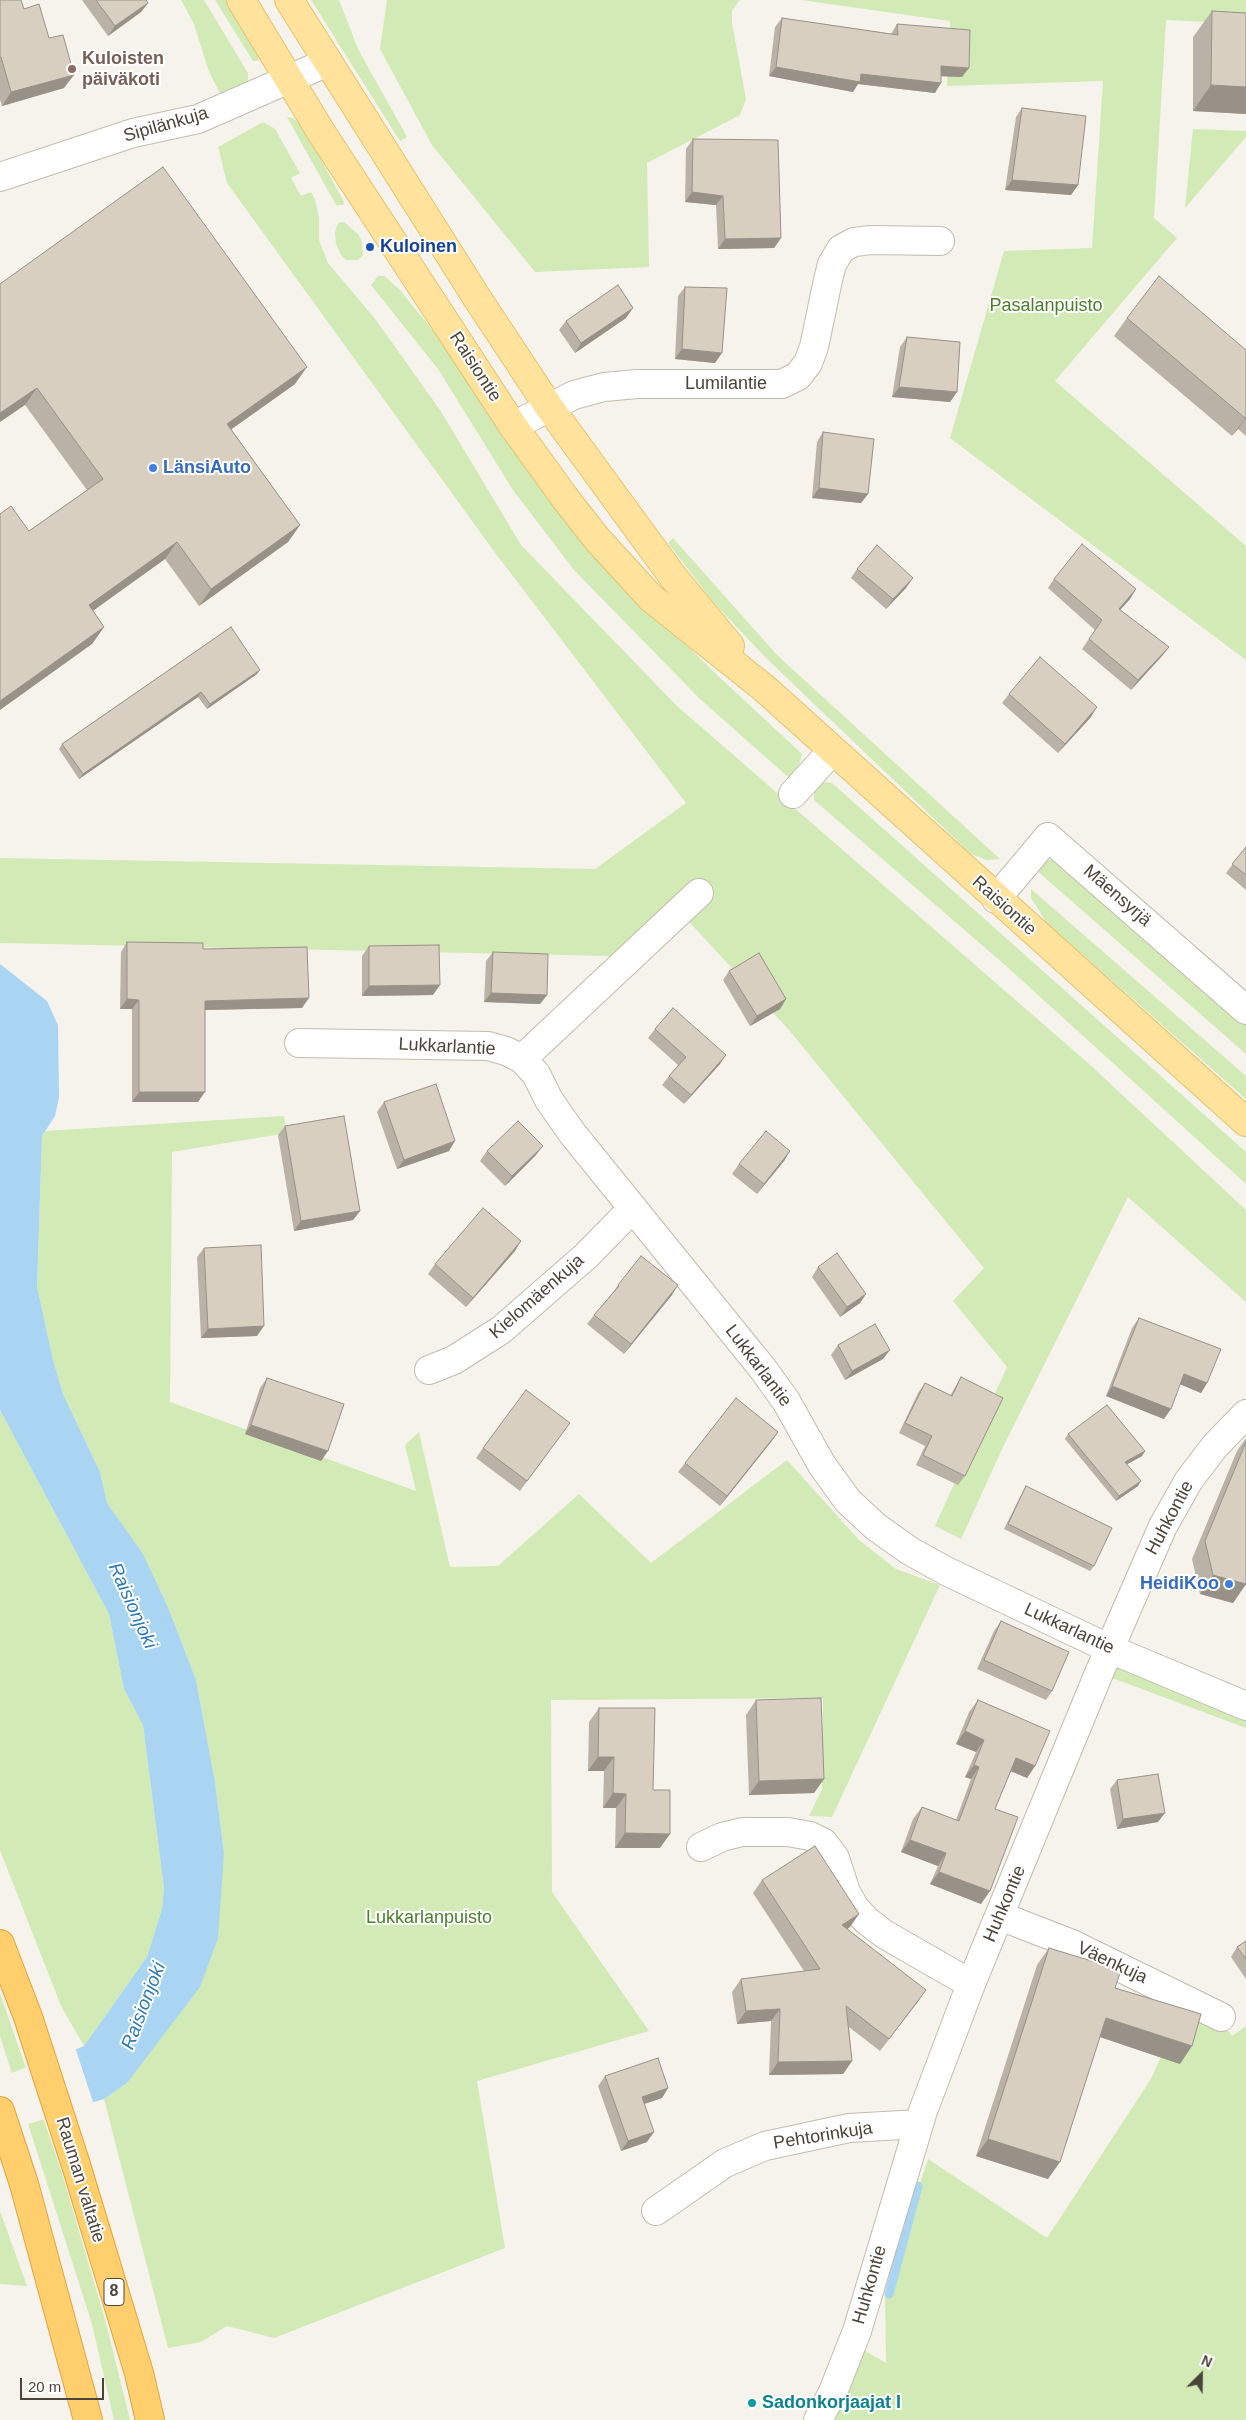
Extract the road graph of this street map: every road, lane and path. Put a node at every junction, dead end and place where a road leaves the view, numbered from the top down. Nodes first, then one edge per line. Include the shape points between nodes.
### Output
1 (242, 0) edge
2 (289, 0) edge
3 (328, 62) junction
4 (289, 78) junction
5 (0, 177) edge
6 (940, 241) dead end
7 (549, 407) junction
8 (513, 426) junction
9 (764, 688) junction
10 (832, 751) junction
11 (793, 794) dead end
12 (699, 893) dead end
13 (996, 898) junction
14 (1246, 1010) edge
15 (299, 1043) dead end
16 (522, 1059) junction
17 (1246, 1122) edge
18 (633, 1208) junction
19 (428, 1370) dead end
20 (1246, 1414) edge
21 (1110, 1649) junction
22 (1246, 1706) edge
23 (701, 1847) dead end
24 (1000, 1916) junction
25 (0, 1944) edge
26 (971, 1984) junction
27 (1221, 2017) dead end
28 (0, 2111) edge
29 (919, 2124) junction
30 (656, 2211) dead end
31 (88, 2420) edge
32 (150, 2420) edge
33 (818, 2420) edge

1 - 4 main road, Raisiontie
2 - 3 main road, Raisiontie
3 - 4 street, Sipilänkuja
3 - 7 main road, Raisiontie
4 - 5 street, Sipilänkuja via 198,119 132,134
4 - 8 main road, Raisiontie
6 - 7 street, Lumilantie via 871,240 854,242 841,249 830,272 808,363 798,376 782,384 604,387 574,395
7 - 8 street, Lumilantie
7 - 9 main road, Raisiontie via 674,578
8 - 9 main road, Raisiontie via 592,532 651,598
9 - 10 main road, Raisiontie
10 - 11 street
10 - 13 main road, Raisiontie
12 - 16 street
13 - 14 street, Mäensyrjä via 1048,837
13 - 17 main road, Raisiontie
15 - 16 street, Lukkarlantie via 488,1046
16 - 18 street, Lukkarlantie via 536,1074 572,1133
18 - 19 street, Kielomäenkuja via 586,1256 501,1330 454,1360
18 - 21 street, Lukkarlantie via 763,1369 848,1501 876,1527 946,1571
20 - 21 street, Huhkontie via 1214,1446 1189,1480 1163,1526
21 - 22 street, Lukkarlantie
21 - 24 street, Huhkontie
23 - 26 street via 742,1832 788,1832 810,1836 824,1843 835,1858 854,1908 866,1920 884,1934
24 - 26 street, Huhkontie
24 - 27 street, Väenkuja via 1072,1944
25 - 32 highway, Rauman valtatie / 8 via 28,2017 76,2165 139,2373
26 - 29 street, Huhkontie
28 - 31 highway via 24,2184
29 - 30 street, Pehtorinkuja via 849,2128 765,2146 726,2163
29 - 33 street, Huhkontie via 857,2331 833,2392

